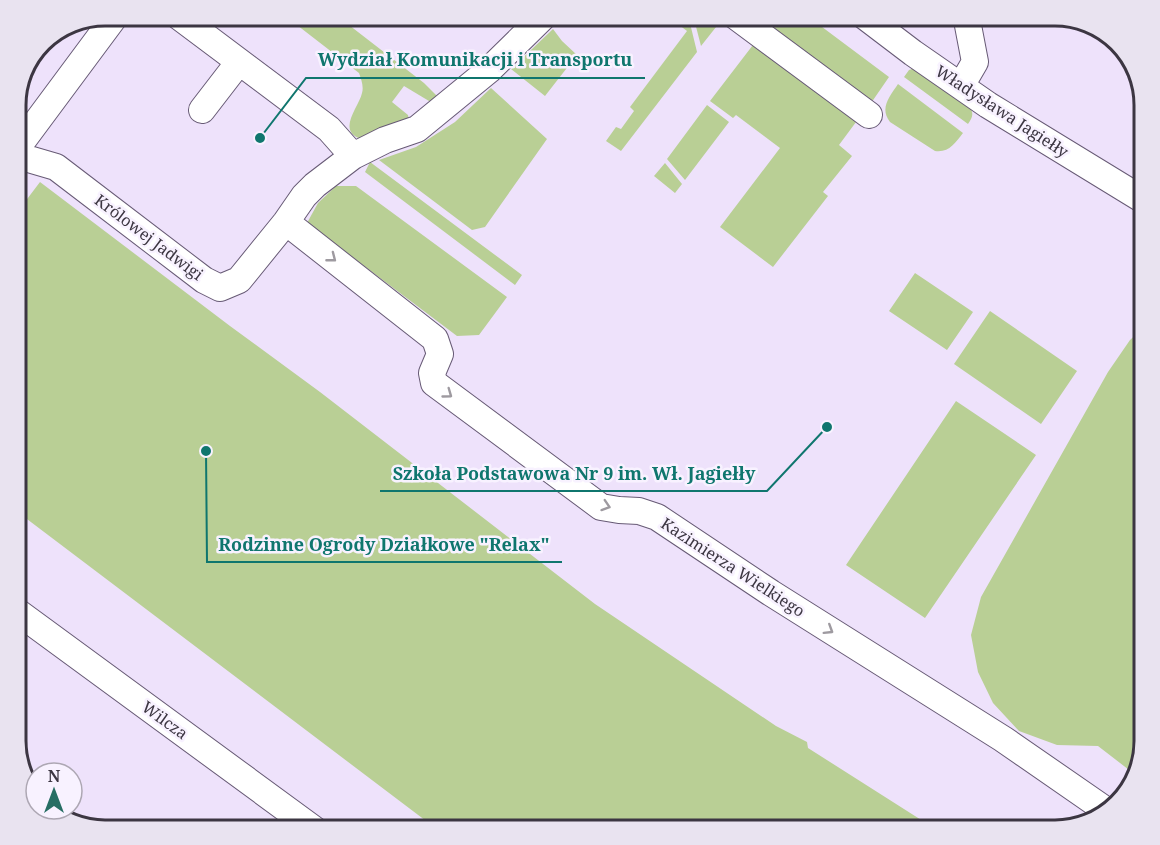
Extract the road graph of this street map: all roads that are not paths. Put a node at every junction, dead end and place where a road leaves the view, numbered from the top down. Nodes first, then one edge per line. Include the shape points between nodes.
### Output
1 (108, 26) edge
2 (192, 26) edge
3 (534, 26) edge
4 (749, 26) edge
5 (878, 26) edge
6 (968, 26) edge
7 (239, 62) junction
8 (961, 86) junction
9 (202, 110) dead end
10 (869, 115) dead end
11 (26, 138) edge
12 (353, 156) junction
13 (26, 157) edge
14 (1135, 195) edge
15 (286, 222) junction
16 (26, 618) edge
17 (1099, 805) edge
18 (301, 820) edge

1 - 11 street
2 - 7 street
3 - 12 street, Królowej Jadwigi via 489,70 417,129
4 - 10 street
5 - 8 street, Władysława Jagiełły
6 - 8 street via 975,62
7 - 9 street
7 - 12 street via 329,129
8 - 14 street, Władysława Jagiełły
12 - 15 street, Królowej Jadwigi via 315,185
13 - 15 street, Królowej Jadwigi via 56,167 204,280 220,288 239,280
15 -> 17 street, Kazimierza Wielkiego via 435,339 440,354 432,373 434,383 601,507 657,517 1004,739
16 - 18 street, Wilcza

